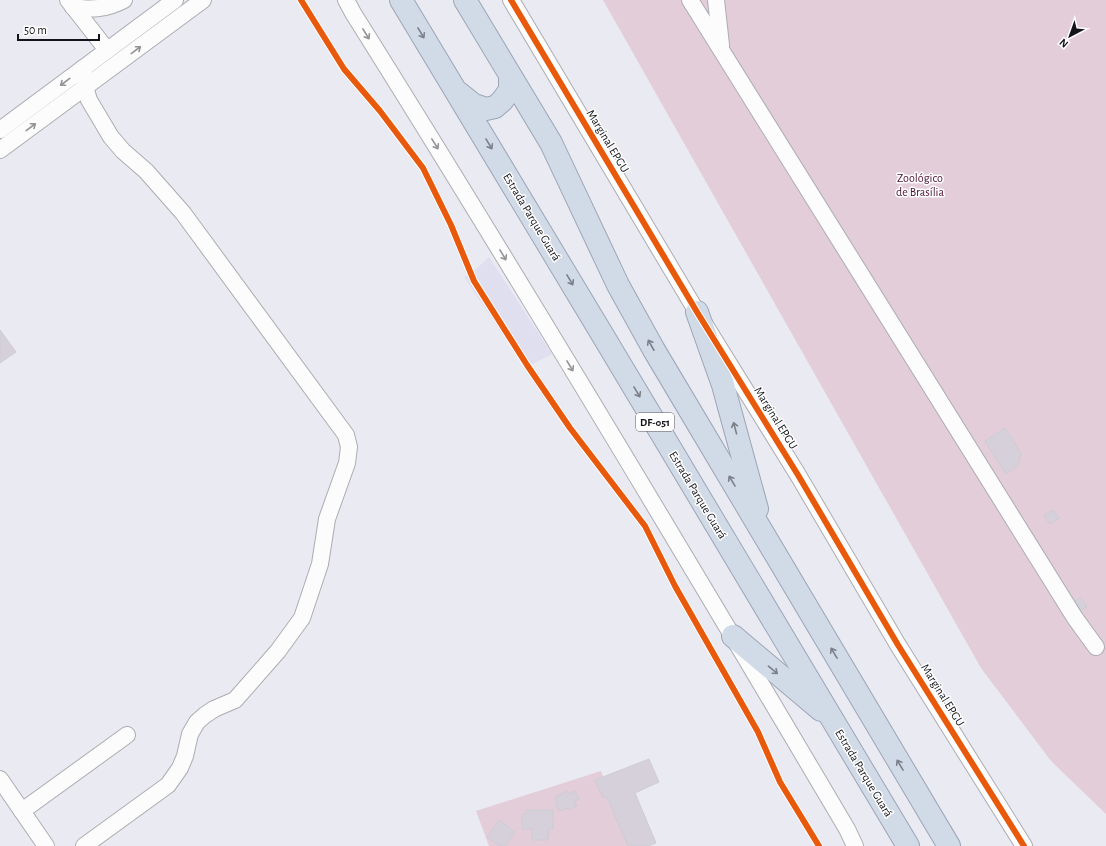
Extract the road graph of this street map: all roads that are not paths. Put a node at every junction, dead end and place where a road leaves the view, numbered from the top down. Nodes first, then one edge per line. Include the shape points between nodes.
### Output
1 (124, 0) edge
2 (175, 0) edge
3 (203, 0) edge
4 (346, 0) edge
5 (401, 0) edge
6 (465, 0) edge
7 (510, 0) edge
8 (690, 0) edge
9 (716, 0) edge
10 (70, 4) edge
11 (107, 50) junction
12 (722, 50) junction
13 (83, 68) junction
14 (510, 76) junction
15 (85, 87) junction
16 (457, 91) junction
17 (0, 130) edge
18 (0, 150) edge
19 (697, 312) junction
20 (763, 533) junction
21 (733, 636) junction
22 (1096, 647) dead end
23 (833, 720) junction
24 (127, 735) dead end
25 (0, 779) edge
26 (916, 791) junction
27 (22, 812) junction
28 (46, 846) edge
29 (84, 846) edge
30 (855, 846) edge
31 (908, 846) edge
32 (949, 846) edge
33 (967, 846) edge
34 (1024, 846) edge

1 - 10 street via 99,9
2 - 11 street
15 -> 3 street
4 -> 21 street
5 -> 16 highway, Estrada Parque Guará / DF-051
6 - 14 highway, DF-051
7 - 19 street, Marginal EPGU
8 - 12 street
9 - 12 street
10 - 11 street
11 - 13 street
12 - 22 street via 1066,604
13 - 15 street
13 -> 17 street
14 - 16 highway via 510,90 495,107 486,108 474,104
20 -> 14 highway, DF-051 via 618,285 551,143
18 -> 15 street
15 - 29 street via 89,100 111,136 183,213 346,435 349,447 347,463 327,519 320,564 302,618 278,651 235,700 214,709 198,722 190,734 180,768 168,785
16 -> 23 highway, Estrada Parque Guará / DF-051
20 -> 19 highway via 723,385
19 - 34 street, Marginal EPGU via 798,474 898,645
26 -> 20 highway, DF-051
21 -> 23 highway
21 - 30 street
23 - 31 highway, Estrada Parque Guará / DF-051
24 - 27 street
25 - 27 street
26 - 32 highway, DF-051
26 - 33 highway
27 - 28 street

